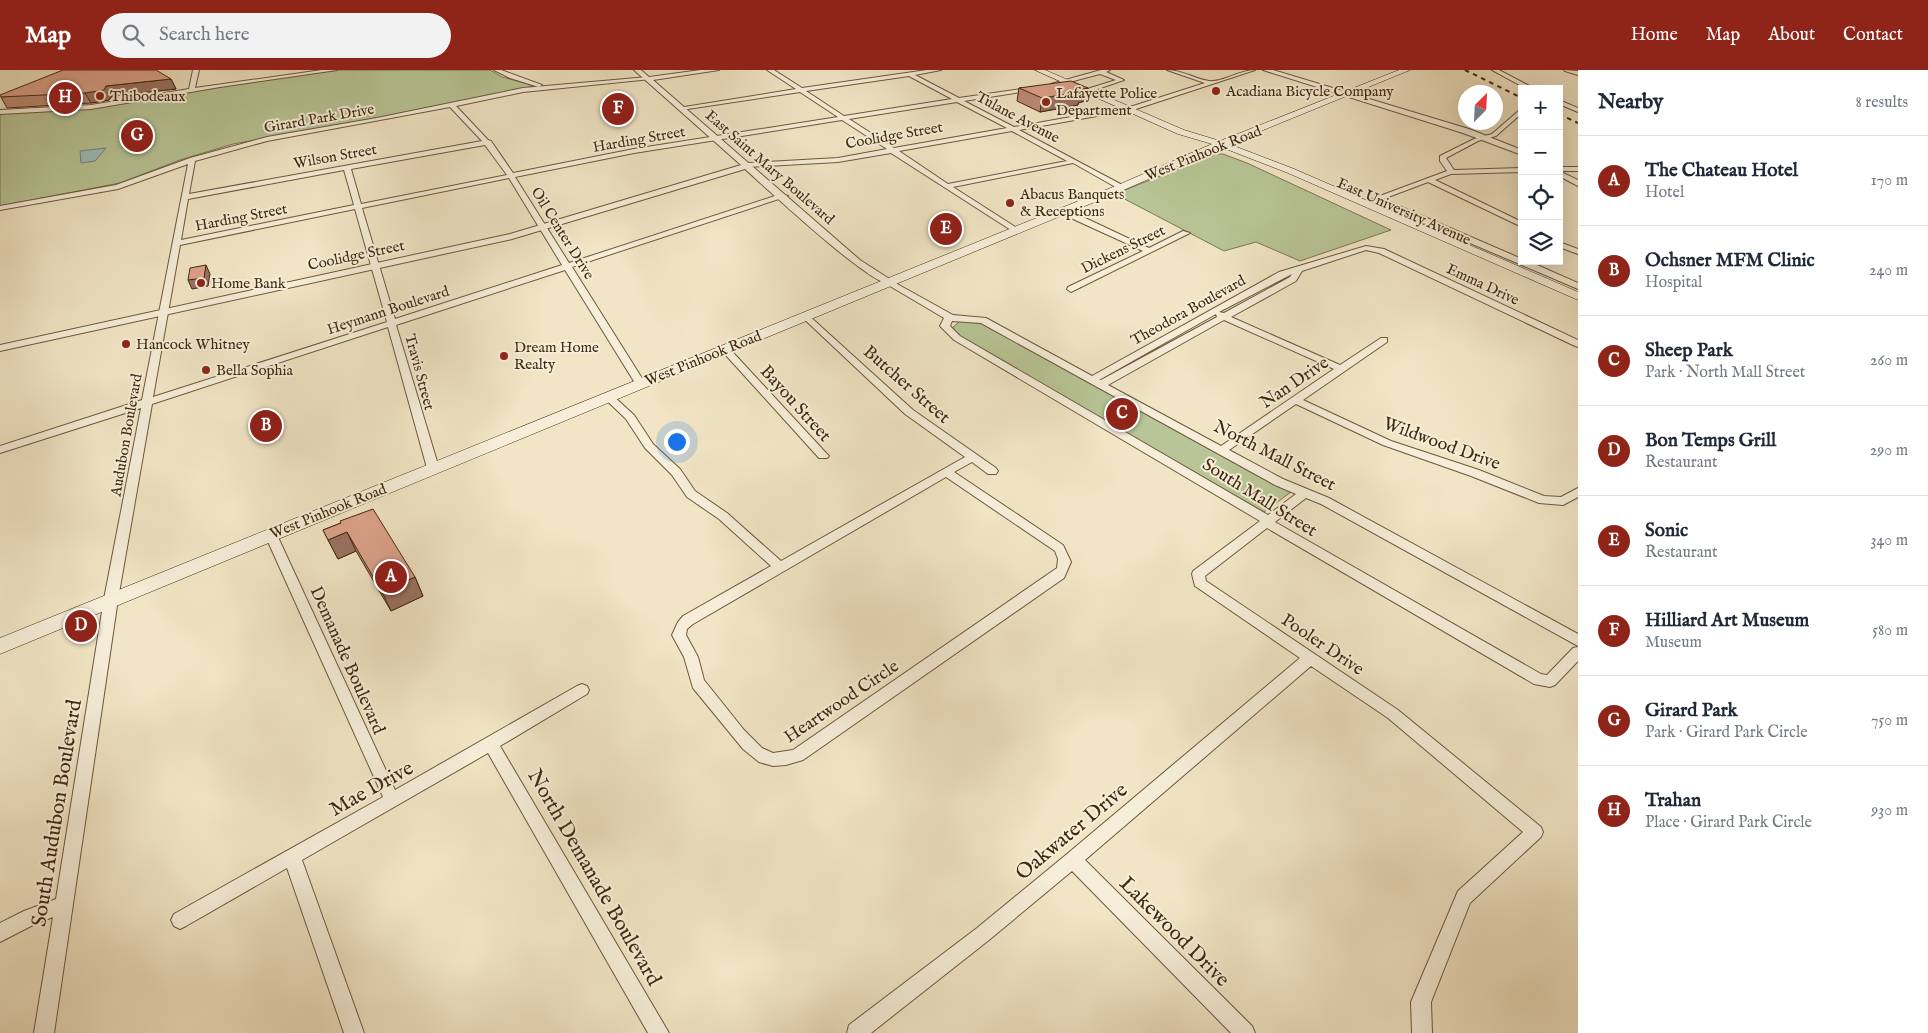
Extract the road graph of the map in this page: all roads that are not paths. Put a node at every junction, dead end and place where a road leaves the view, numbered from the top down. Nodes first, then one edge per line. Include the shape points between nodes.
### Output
1 (196, 70) edge
2 (334, 70) edge
3 (497, 70) edge
4 (638, 70) edge
5 (716, 70) edge
6 (770, 70) edge
7 (902, 70) edge
8 (938, 70) edge
9 (1039, 70) edge
10 (1170, 70) edge
11 (1252, 70) edge
12 (1266, 70) edge
13 (1406, 70) edge
14 (1495, 70) edge
15 (1567, 70) edge
16 (1104, 71) edge
17 (1578, 73) edge
18 (910, 74) junction
19 (648, 79) junction
20 (1066, 82) junction
21 (1210, 83) junction
22 (1524, 85) edge
23 (542, 88) junction
24 (192, 89) junction
25 (801, 90) junction
26 (1086, 91) junction
27 (1347, 95) junction
28 (958, 100) junction
29 (1563, 104) edge
30 (452, 106) junction
31 (1563, 107) edge
32 (1568, 107) junction
33 (682, 108) junction
34 (1127, 109) junction
35 (1578, 110) edge
36 (0, 112) edge
37 (1518, 114) edge
38 (843, 118) junction
39 (1164, 125) junction
40 (1014, 129) junction
41 (1485, 137) junction
42 (717, 138) junction
43 (489, 142) junction
44 (1218, 145) junction
45 (892, 150) junction
46 (1177, 150) junction
47 (1518, 151) edge
48 (192, 159) junction
49 (1075, 161) junction
50 (748, 165) junction
51 (347, 168) junction
52 (1578, 168) edge
53 (1563, 169) edge
54 (1518, 170) edge
55 (1450, 172) junction
56 (1562, 175) edge
57 (512, 177) junction
58 (1429, 180) junction
59 (1578, 184) edge
60 (947, 186) junction
61 (1122, 186) junction
62 (784, 196) junction
63 (185, 197) junction
64 (1377, 199) junction
65 (1358, 203) junction
66 (358, 207) junction
67 (0, 208) edge
68 (1063, 211) junction
69 (1518, 223) edge
70 (542, 226) junction
71 (1014, 230) junction
72 (1186, 233) dead end
73 (1578, 239) edge
74 (177, 242) junction
75 (1563, 243) edge
76 (1563, 245) edge
77 (1376, 249) joint
78 (1150, 251) junction
79 (1578, 252) edge
80 (374, 263) junction
81 (568, 266) junction
82 (1298, 270) junction
83 (887, 282) junction
84 (1578, 286) edge
85 (1071, 289) dead end
86 (1578, 296) edge
87 (1578, 305) edge
88 (164, 309) junction
89 (1214, 312) junction
90 (806, 316) junction
91 (1225, 317) junction
92 (951, 318) junction
93 (393, 323) junction
94 (1384, 340) dead end
95 (0, 341) edge
96 (1578, 344) edge
97 (0, 348) edge
98 (725, 349) junction
99 (1341, 369) junction
100 (1097, 382) junction
101 (640, 383) junction
102 (607, 396) junction
103 (1296, 400) junction
104 (148, 402) junction
105 (0, 450) edge
106 (1222, 450) junction
107 (823, 456) dead end
108 (973, 457) junction
109 (433, 468) junction
110 (992, 471) dead end
111 (946, 472) junction
112 (1306, 492) junction
113 (1578, 492) edge
114 (1268, 522) junction
115 (271, 535) junction
116 (780, 566) junction
117 (111, 599) junction
118 (1578, 640) edge
119 (0, 646) edge
120 (1578, 652) edge
121 (1310, 658) junction
122 (582, 690) dead end
123 (491, 744) junction
124 (392, 800) junction
125 (292, 857) junction
126 (1073, 860) junction
127 (63, 905) junction
128 (180, 920) dead end
129 (0, 933) edge
130 (856, 1032) edge
131 (44, 1033) edge
132 (354, 1033) edge
133 (659, 1033) edge
134 (1245, 1033) edge
135 (1422, 1033) edge

1 - 24 street
2 - 24 street
3 - 23 street
4 - 19 street, East Saint Mary Boulevard
5 - 19 street
6 - 25 street
7 - 18 street, Tulane Avenue
8 - 18 street
9 - 20 main road, East University Avenue
10 - 21 street
11 - 21 street, Coolidge Street
12 - 27 street
13 - 27 main road, West Pinhook Road
14 - 22 street
15 - 17 street
16 - 20 street, Harding Street
16 - 26 street via 1121,80
18 - 25 street
18 - 28 street, Tulane Avenue
19 - 23 street, Girard Park Drive
19 - 33 street, East Saint Mary Boulevard
20 - 26 main road, East University Avenue
20 - 28 street, Harding Street
21 - 34 street, Coolidge Street
23 - 30 street, Girard Park Drive
24 - 36 street via 86,108
25 - 33 street
25 - 38 street
26 - 34 main road, East University Avenue
27 - 41 street
27 - 44 main road, West Pinhook Road
28 - 38 street, Harding Street
28 - 40 street, Tulane Avenue
29 - 32 street
30 - 43 street, Oil Center Drive
30 - 48 street, Girard Park Drive via 267,139
31 - 32 street
32 - 35 street
33 - 42 street, East Saint Mary Boulevard
34 - 39 main road, East University Avenue
34 - 40 street, Coolidge Street
37 - 41 street via 1494,135
38 - 42 street, Harding Street
38 - 45 street
39 - 44 main road, East University Avenue
39 - 46 main road
40 - 45 street, Coolidge Street
40 - 49 street, Tulane Avenue
41 - 47 street
41 - 55 street via 1442,157 1451,168
42 - 50 street, East Saint Mary Boulevard
42 - 57 street, Harding Street
43 - 51 street, Wilson Street
43 - 57 street, Oil Center Drive
44 - 46 main road, West Pinhook Road
44 - 65 main road, East University Avenue
45 - 50 street, Coolidge Street via 821,162
45 - 60 street
46 - 61 main road, West Pinhook Road
48 - 63 street, Audubon Boulevard
48 - 67 street, Girard Park Drive via 118,187
49 - 60 street
49 - 61 street, Tulane Avenue
50 - 62 street, East Saint Mary Boulevard
50 - 70 street, Coolidge Street
51 - 63 street, Wilson Street
51 - 66 street, Travis Street
52 - 53 street
54 - 55 street
55 - 58 street
56 - 59 street
57 - 66 street, Harding Street
57 - 70 street, Oil Center Drive
58 - 64 street
58 - 69 street
60 - 71 street
61 - 68 main road, West Pinhook Road
62 - 81 street, Heymann Boulevard
62 - 83 street, East Saint Mary Boulevard via 857,262
63 - 74 street, Audubon Boulevard
64 - 65 street
64 - 84 street
65 - 86 main road, East University Avenue
65 - 87 main road, East University Avenue
66 - 74 street, Harding Street
66 - 80 street, Travis Street
68 - 71 main road, West Pinhook Road
68 - 78 street
70 - 80 street, Coolidge Street via 512,236
70 - 81 street, Oil Center Drive
71 - 83 main road, West Pinhook Road
72 - 78 street, Dickens Street
73 - 75 street
74 - 88 street, Audubon Boulevard
76 - 79 street
77 - 82 street, Theodora Boulevard via 1362,249
77 - 96 street, Emma Drive
78 - 85 street, Dickens Street
80 - 88 street, Coolidge Street
80 - 93 street, Travis Street
81 - 93 street, Heymann Boulevard
81 - 101 street, Oil Center Drive
82 - 89 street, Theodora Boulevard via 1282,274
82 - 91 street, Theodora Boulevard via 1293,279
83 - 90 main road, West Pinhook Road
83 - 92 street
88 - 95 street, Coolidge Street
88 - 97 street, Coolidge Street
88 - 104 street, Audubon Boulevard
89 - 91 street
89 - 100 street, Theodora Boulevard
90 - 98 main road, West Pinhook Road
90 - 108 street, Butcher Street via 909,412
91 - 99 street
91 - 100 street, Theodora Boulevard
92 - 100 street, North Mall Street via 983,320
92 - 114 street, South Mall Street via 945,326 957,338 1260,514
93 - 104 street, Heymann Boulevard
93 - 109 street, Travis Street
94 - 99 street, Nan Drive
98 - 101 main road, West Pinhook Road
98 - 107 street, Bayou Street
99 - 103 street, Nan Drive
100 - 106 street, North Mall Street
101 - 102 main road, West Pinhook Road
102 - 109 main road, West Pinhook Road
102 - 116 street via 630,417 649,446 676,472 691,494 723,516
103 - 106 street, Nan Drive
103 - 113 street, Wildwood Drive via 1387,443 1543,500 1563,502
104 - 105 street, Heymann Boulevard
104 - 117 street, Audubon Boulevard
106 - 112 street, North Mall Street via 1279,482
108 - 110 street, Butcher Street
108 - 111 street, Heartwood Circle
109 - 115 main road, West Pinhook Road
111 - 116 street, Heartwood Circle
111 - 116 street, Heartwood Circle via 1059,548 1066,561 1064,568 1059,575 798,755 774,760 752,748 698,684 693,675 691,656 682,646 679,633 688,620
112 - 114 street, Pooler Drive
112 - 118 street, North Mall Street
114 - 120 street, South Mall Street via 1534,678 1550,681
114 - 121 street, Pooler Drive via 1198,574 1198,578 1203,585
115 - 117 main road, West Pinhook Road
115 - 124 street, Demanade Boulevard
117 - 119 main road, West Pinhook Road
117 - 127 street, South Audubon Boulevard
121 - 126 street, Oakwater Drive
121 - 135 street, Pooler Drive via 1393,714 1535,832 1464,897 1421,1002
122 - 123 street, Mae Drive
123 - 124 street, Mae Drive
123 - 133 street, North Demanade Boulevard
124 - 125 street, Mae Drive
125 - 128 street, Mae Drive
125 - 132 street
126 - 130 street, Oakwater Drive
126 - 134 street, Lakewood Drive
127 - 129 street
127 - 131 street, South Audubon Boulevard

